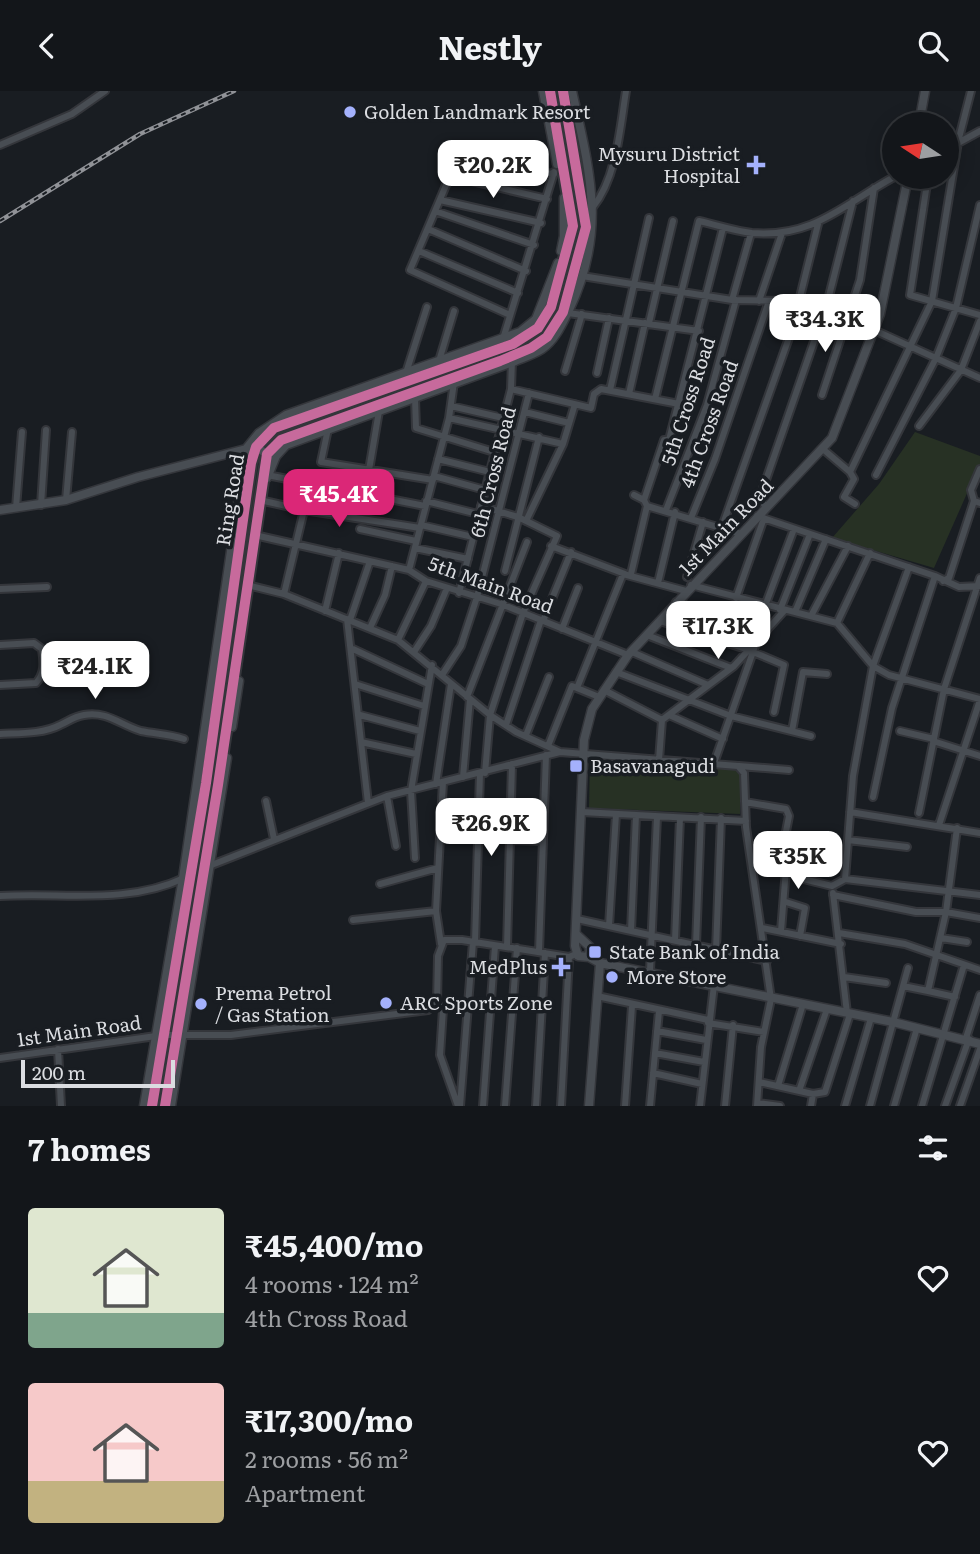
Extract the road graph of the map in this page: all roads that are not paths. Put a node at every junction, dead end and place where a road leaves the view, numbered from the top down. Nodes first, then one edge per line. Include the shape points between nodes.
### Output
1 (105, 91) edge
2 (542, 91) edge
3 (550, 91) edge
4 (626, 91) edge
5 (925, 91) edge
6 (971, 91) edge
7 (566, 92) edge
8 (921, 112) edge
9 (980, 131) edge
10 (959, 138) edge
11 (959, 142) edge
12 (0, 145) edge
13 (558, 146) junction
14 (557, 164) junction
15 (554, 174) junction
16 (450, 176) junction
17 (882, 183) edge
18 (874, 187) junction
19 (906, 189) edge
20 (926, 189) edge
21 (950, 189) edge
22 (547, 199) junction
23 (440, 200) junction
24 (853, 200) junction
25 (980, 205) edge
26 (593, 207) junction
27 (435, 211) junction
28 (649, 218) dead end
29 (673, 221) dead end
30 (541, 223) junction
31 (818, 224) junction
32 (723, 228) junction
33 (428, 229) junction
34 (751, 233) junction
35 (782, 233) junction
36 (534, 245) junction
37 (419, 251) junction
38 (526, 271) junction
39 (582, 276) junction
40 (633, 284) junction
41 (657, 288) junction
42 (682, 291) junction
43 (518, 292) junction
44 (707, 295) junction
45 (734, 300) junction
46 (759, 301) junction
47 (769, 301) junction
48 (800, 301) junction
49 (932, 302) junction
50 (827, 303) junction
51 (426, 307) dead end
52 (852, 307) junction
53 (956, 308) junction
54 (454, 311) dead end
55 (568, 313) junction
56 (582, 314) junction
57 (880, 314) junction
58 (510, 315) junction
59 (980, 315) edge
60 (609, 318) junction
61 (624, 320) junction
62 (980, 321) edge
63 (647, 323) junction
64 (672, 327) junction
65 (874, 330) junction
66 (699, 331) junction
67 (502, 343) junction
68 (912, 346) junction
69 (480, 355) junction
70 (936, 358) junction
71 (512, 360) junction
72 (439, 361) junction
73 (482, 367) junction
74 (961, 370) junction
75 (565, 371) dead end
76 (597, 373) dead end
77 (405, 376) junction
78 (980, 378) edge
79 (454, 381) junction
80 (510, 389) junction
81 (610, 390) junction
82 (529, 393) junction
83 (629, 394) junction
84 (822, 395) dead end
85 (415, 398) junction
86 (655, 399) junction
87 (575, 404) junction
88 (679, 404) junction
89 (451, 406) junction
90 (379, 411) junction
91 (525, 411) junction
92 (449, 418) junction
93 (503, 418) junction
94 (569, 423) junction
95 (919, 426) dead end
96 (328, 429) junction
97 (500, 429) junction
98 (46, 431) dead end
99 (22, 432) dead end
100 (72, 432) dead end
101 (520, 433) junction
102 (539, 437) junction
103 (444, 439) junction
104 (563, 443) junction
105 (251, 448) junction
106 (824, 450) junction
107 (494, 452) junction
108 (267, 454) junction
109 (438, 459) junction
110 (980, 469) edge
111 (369, 470) junction
112 (490, 472) junction
113 (850, 472) junction
114 (267, 475) junction
115 (876, 475) dead end
116 (433, 478) junction
117 (485, 489) junction
118 (634, 495) dead end
119 (66, 500) junction
120 (264, 501) junction
121 (977, 502) edge
122 (645, 503) junction
123 (426, 504) junction
124 (855, 504) dead end
125 (41, 505) junction
126 (481, 506) junction
127 (766, 508) junction
128 (16, 509) junction
129 (0, 510) edge
130 (304, 510) junction
131 (666, 510) junction
132 (500, 511) junction
133 (675, 512) junction
134 (478, 514) junction
135 (518, 517) junction
136 (691, 517) junction
137 (761, 517) junction
138 (526, 521) junction
139 (704, 521) junction
140 (420, 526) junction
141 (722, 527) junction
142 (360, 529) dead end
143 (794, 529) junction
144 (741, 534) junction
145 (810, 534) junction
146 (259, 536) junction
147 (473, 537) junction
148 (826, 539) junction
149 (527, 542) dead end
150 (415, 545) junction
151 (295, 546) junction
152 (551, 546) junction
153 (848, 546) junction
154 (571, 552) junction
155 (339, 553) junction
156 (870, 553) junction
157 (468, 559) junction
158 (370, 561) junction
159 (392, 566) junction
160 (909, 566) junction
161 (409, 570) junction
162 (505, 571) dead end
163 (628, 574) junction
164 (935, 576) junction
165 (943, 580) junction
166 (426, 581) junction
167 (658, 583) junction
168 (979, 583) edge
169 (688, 585) junction
170 (251, 586) junction
171 (47, 587) dead end
172 (447, 588) junction
173 (578, 588) dead end
174 (0, 589) edge
175 (459, 593) junction
176 (284, 594) junction
177 (477, 597) junction
178 (736, 598) junction
179 (676, 602) junction
180 (500, 604) junction
181 (765, 606) junction
182 (325, 611) junction
183 (782, 611) junction
184 (795, 612) junction
185 (523, 613) junction
186 (811, 616) junction
187 (349, 620) junction
188 (542, 621) junction
189 (660, 621) junction
190 (837, 623) junction
191 (370, 628) junction
192 (562, 629) junction
193 (765, 633) junction
194 (647, 635) junction
195 (398, 640) junction
196 (597, 643) junction
197 (0, 645) edge
198 (353, 649) junction
199 (752, 649) junction
200 (414, 652) junction
201 (630, 653) junction
202 (432, 665) junction
203 (873, 666) junction
204 (731, 668) junction
205 (616, 672) junction
206 (827, 674) dead end
207 (442, 675) junction
208 (549, 677) dead end
209 (903, 678) junction
210 (355, 684) junction
211 (428, 684) junction
212 (451, 684) junction
213 (0, 685) edge
214 (708, 685) junction
215 (577, 688) junction
216 (944, 689) junction
217 (601, 694) junction
218 (468, 698) junction
219 (980, 700) edge
220 (688, 701) junction
221 (424, 706) junction
222 (774, 712) dead end
223 (359, 715) junction
224 (489, 715) junction
225 (669, 715) junction
226 (731, 716) junction
227 (662, 720) junction
228 (506, 725) junction
229 (420, 730) junction
230 (792, 731) junction
231 (900, 731) dead end
232 (0, 734) edge
233 (526, 735) junction
234 (811, 736) dead end
235 (184, 739) dead end
236 (723, 739) junction
237 (934, 740) junction
238 (361, 742) junction
239 (548, 746) junction
240 (962, 750) junction
241 (560, 752) junction
242 (584, 752) junction
243 (416, 754) junction
244 (546, 755) junction
245 (980, 756) edge
246 (659, 760) junction
247 (714, 763) junction
248 (512, 764) junction
249 (738, 766) junction
250 (789, 770) dead end
251 (483, 773) junction
252 (463, 777) junction
253 (439, 783) junction
254 (411, 791) junction
255 (387, 796) junction
256 (873, 797) dead end
257 (267, 801) dead end
258 (745, 802) junction
259 (368, 803) junction
260 (582, 812) junction
261 (850, 812) junction
262 (919, 813) dead end
263 (616, 814) junction
264 (636, 815) junction
265 (657, 817) junction
266 (701, 817) junction
267 (680, 818) junction
268 (721, 818) junction
269 (746, 821) junction
270 (939, 825) junction
271 (957, 828) junction
272 (980, 832) edge
273 (274, 839) junction
274 (510, 840) junction
275 (848, 840) junction
276 (543, 841) junction
277 (396, 846) dead end
278 (907, 847) dead end
279 (415, 857) dead end
280 (212, 863) junction
281 (439, 868) junction
282 (786, 869) junction
283 (202, 871) junction
284 (186, 877) junction
285 (845, 879) junction
286 (380, 884) dead end
287 (832, 885) junction
288 (948, 889) junction
289 (834, 895) junction
290 (980, 895) edge
291 (0, 896) edge
292 (786, 902) junction
293 (436, 911) junction
294 (946, 912) junction
295 (980, 918) edge
296 (577, 919) junction
297 (353, 920) dead end
298 (609, 926) junction
299 (762, 927) junction
300 (631, 931) junction
301 (781, 931) junction
302 (839, 933) junction
303 (578, 935) junction
304 (652, 935) junction
305 (800, 936) junction
306 (941, 938) junction
307 (675, 940) junction
308 (474, 942) junction
309 (967, 942) dead end
310 (841, 944) junction
311 (696, 945) junction
312 (441, 946) junction
313 (495, 946) junction
314 (507, 947) junction
315 (517, 948) junction
316 (716, 950) junction
317 (542, 952) junction
318 (572, 955) junction
319 (589, 957) junction
320 (938, 957) junction
321 (767, 961) junction
322 (600, 963) junction
323 (964, 965) junction
324 (908, 968) dead end
325 (980, 970) edge
326 (650, 971) junction
327 (844, 977) junction
328 (886, 983) dead end
329 (714, 985) junction
330 (903, 986) junction
331 (928, 991) junction
332 (980, 995) edge
333 (597, 996) junction
334 (955, 997) junction
335 (771, 999) junction
336 (437, 1003) junction
337 (803, 1004) junction
338 (632, 1006) junction
339 (827, 1009) junction
340 (659, 1011) junction
341 (849, 1013) junction
342 (872, 1018) junction
343 (708, 1021) junction
344 (893, 1022) junction
345 (733, 1025) junction
346 (917, 1028) junction
347 (657, 1031) junction
348 (764, 1032) junction
349 (944, 1033) junction
350 (159, 1036) junction
351 (179, 1037) junction
352 (968, 1038) junction
353 (706, 1040) junction
354 (980, 1044) edge
355 (58, 1049) junction
356 (980, 1049) edge
357 (655, 1053) junction
358 (0, 1058) edge
359 (704, 1062) junction
360 (653, 1073) junction
361 (760, 1082) junction
362 (702, 1084) junction
363 (778, 1086) junction
364 (799, 1091) junction
365 (813, 1094) junction
366 (758, 1104) edge
367 (61, 1106) edge
368 (144, 1106) edge
369 (152, 1106) edge
370 (164, 1106) edge
371 (171, 1106) edge
372 (459, 1106) edge
373 (483, 1106) edge
374 (505, 1106) edge
375 (536, 1106) edge
376 (561, 1106) edge
377 (589, 1106) edge
378 (625, 1106) edge
379 (650, 1106) edge
380 (701, 1106) edge
381 (724, 1106) edge
382 (780, 1106) edge
383 (811, 1106) edge
384 (845, 1106) edge
385 (870, 1106) edge
386 (894, 1106) edge
387 (922, 1106) edge
388 (945, 1106) edge
389 (960, 1106) edge

1 - 12 street via 72,114
2 - 14 street
3 - 13 highway, Ring Road
4 - 26 street via 612,165 605,189
5 - 8 street
6 - 10 street
7 - 26 street
7 - 71 highway, Ring Road via 586,227 563,312 547,337
9 - 11 street
13 - 14 street
13 - 67 highway, Ring Road via 573,226 551,307 538,328
14 - 15 street
14 - 67 street via 565,206 559,259 536,319
15 - 16 street via 458,157
15 - 22 street
16 - 22 street
16 - 23 street
17 - 18 street
18 - 24 street
18 - 52 street
19 - 57 street, 1st Main Road
20 - 49 street via 910,295
21 - 49 street
22 - 30 street
23 - 27 street
23 - 30 street
24 - 31 street
24 - 50 street
25 - 53 street
26 - 39 street
27 - 33 street
27 - 36 street
28 - 40 street
29 - 41 street
30 - 36 street
31 - 35 street
31 - 48 street
32 - 34 street
32 - 42 street via 699,221
32 - 44 street
33 - 37 street
33 - 38 street
34 - 35 street
34 - 45 street, 5th Cross Road
35 - 46 street
36 - 38 street
37 - 43 street
37 - 58 street via 410,270
38 - 43 street
39 - 40 street
39 - 55 street
40 - 41 street
40 - 61 street
41 - 42 street
41 - 63 street
42 - 44 street
42 - 64 street
43 - 58 street
44 - 45 street
44 - 66 street
45 - 46 street
45 - 131 street, 5th Cross Road via 707,405
46 - 47 street
47 - 48 street
47 - 136 street, 4th Cross Road
48 - 50 street
48 - 141 street
49 - 53 street
49 - 68 street
50 - 52 street
50 - 127 street via 760,496
51 - 77 street
52 - 57 street
52 - 84 street
53 - 59 street
53 - 70 street
54 - 72 street
55 - 56 street
55 - 71 street via 543,348
56 - 60 street
56 - 75 street
57 - 65 street, 1st Main Road
58 - 67 street
60 - 61 street
60 - 76 street
61 - 63 street
61 - 81 street
62 - 74 street
63 - 64 street
63 - 83 street
64 - 66 street
64 - 86 street
65 - 68 street
65 - 106 street, 1st Main Road
66 - 88 street
67 - 69 highway, Ring Road
67 - 72 street
68 - 70 street
68 - 113 street
69 - 73 highway
69 - 77 highway, Ring Road
70 - 74 street
70 - 115 street
71 - 73 highway, Ring Road
71 - 79 street
71 - 80 street
72 - 77 street
73 - 79 highway, Ring Road
74 - 78 street
74 - 95 street
77 - 105 highway, Ring Road via 274,428
79 - 85 street
79 - 89 street
79 - 108 highway, Ring Road via 281,440
80 - 82 street
80 - 93 street
81 - 83 street
81 - 87 street via 596,391 591,408
82 - 87 street
82 - 91 street, 6th Cross Road
83 - 86 street
85 - 90 street
85 - 103 street via 414,425
86 - 88 street
87 - 94 street
88 - 122 street
89 - 92 street
89 - 93 street
90 - 96 street
90 - 111 street
91 - 94 street
91 - 101 street, 6th Cross Road
92 - 97 street
92 - 103 street
93 - 97 street
94 - 104 street
96 - 111 street via 321,462
96 - 114 street via 286,445
97 - 101 street
97 - 107 street
98 - 125 street
99 - 128 street
100 - 119 street
101 - 102 street
101 - 132 street, 6th Cross Road
102 - 104 street
102 - 135 street
103 - 107 street
103 - 109 street
104 - 138 street
105 - 108 street
105 - 119 street
105 - 284 highway, Ring Road
106 - 113 street
106 - 127 street, 1st Main Road
107 - 112 street
108 - 283 highway, Ring Road
109 - 112 street
109 - 116 street
110 - 121 street via 971,490
111 - 116 street
112 - 117 street
113 - 124 street via 855,479 845,497
114 - 120 street
114 - 123 street
116 - 117 street
116 - 123 street
117 - 126 street
118 - 122 street
119 - 125 street
120 - 130 street
120 - 146 street
121 - 165 street via 949,578
122 - 131 street
122 - 163 street
123 - 134 street
123 - 140 street
125 - 128 street
126 - 132 street
126 - 134 street
127 - 137 street, 1st Main Road
128 - 129 street
130 - 140 street
130 - 151 street
131 - 133 street
132 - 135 street
132 - 177 street, 6th Cross Road
133 - 136 street
133 - 167 street
134 - 147 street
135 - 138 street
135 - 162 street
136 - 139 street
137 - 143 street
137 - 144 street, 1st Main Road
137 - 178 street
138 - 152 street via 556,536
139 - 141 street
139 - 169 street
140 - 147 street
140 - 150 street
141 - 144 street
142 - 150 street
143 - 145 street
143 - 181 street
144 - 169 street, 1st Main Road
145 - 148 street
145 - 183 street
146 - 151 street, 5th Main Road
146 - 170 street
147 - 157 street
148 - 153 street
148 - 184 street
149 - 180 street
150 - 157 street
150 - 161 street
151 - 155 street, 5th Main Road
151 - 176 street
152 - 154 street
152 - 185 street
153 - 156 street
153 - 186 street
154 - 163 street
154 - 188 street
155 - 158 street, 5th Main Road
155 - 182 street
156 - 160 street
156 - 190 street
157 - 175 street
158 - 159 street, 5th Main Road
158 - 187 street
159 - 161 street, 5th Main Road
159 - 191 street
160 - 164 street
160 - 203 street
161 - 166 street, 5th Main Road
163 - 167 street
163 - 196 street via 618,581
164 - 165 street
164 - 209 street
165 - 168 street via 959,587
166 - 172 street, 5th Main Road
166 - 195 street
167 - 169 street
168 - 216 street
169 - 178 street
169 - 179 street, 1st Main Road
170 - 176 street
170 - 280 street
171 - 174 street
172 - 175 street, 5th Main Road
172 - 200 street
173 - 192 street
175 - 177 street, 5th Main Road
176 - 182 street
177 - 180 street, 5th Main Road
177 - 207 street, 6th Cross Road via 461,646
178 - 181 street
179 - 189 street, 1st Main Road
179 - 193 street
180 - 185 street, 5th Main Road
180 - 218 street
181 - 183 street
182 - 187 street
183 - 184 street
183 - 193 street
184 - 186 street
185 - 188 street, 5th Main Road
185 - 224 street
186 - 190 street
187 - 191 street
187 - 198 street
188 - 192 street, 5th Main Road
188 - 228 street
189 - 194 street, 1st Main Road
189 - 199 street
190 - 203 street
191 - 195 street
192 - 196 street, 5th Main Road
193 - 199 street
194 - 201 street, 1st Main Road
194 - 204 street
195 - 200 street
196 - 201 street, 5th Main Road
196 - 215 street
197 - 213 street via 34,643 42,649 44,661 43,675 36,683
198 - 210 street
198 - 211 street
199 - 204 street
199 - 222 street via 784,665
199 - 226 street
200 - 202 street
201 - 205 street, 1st Main Road
201 - 214 street, 5th Main Road
202 - 207 street
202 - 211 street
203 - 209 street
203 - 261 street
204 - 214 street
205 - 217 street, 1st Main Road
205 - 220 street
206 - 230 street via 803,672
207 - 212 street
208 - 233 street
209 - 216 street
209 - 256 street
210 - 221 street
210 - 223 street
211 - 221 street
212 - 218 street
212 - 253 street
214 - 220 street
215 - 217 street
215 - 239 street via 572,686
216 - 219 street
216 - 237 street
217 - 227 street
217 - 242 street, 1st Main Road via 586,725
218 - 224 street
218 - 252 street
219 - 240 street
220 - 225 street
220 - 226 street
221 - 229 street
223 - 229 street
223 - 238 street
224 - 228 street
224 - 251 street
225 - 227 street
225 - 236 street
226 - 230 street
226 - 236 street
227 - 246 street
228 - 233 street
229 - 243 street
230 - 234 street
231 - 237 street
232 - 235 street via 27,733 60,725 68,718 100,714 114,716 136,730
233 - 239 street
236 - 247 street
237 - 240 street
237 - 262 street
238 - 243 street
238 - 259 street
239 - 241 street
240 - 245 street
240 - 270 street
241 - 242 street
241 - 244 street
242 - 246 street
242 - 260 street, 1st Main Road
243 - 254 street
244 - 248 street
244 - 276 street
246 - 247 street
247 - 249 street
248 - 251 street
248 - 274 street
249 - 250 street
249 - 258 street via 744,773
251 - 252 street
251 - 308 street
252 - 253 street
253 - 254 street
253 - 281 street
254 - 255 street
254 - 279 street
255 - 259 street
255 - 277 street
257 - 273 street
258 - 269 street
258 - 282 street via 786,809
259 - 273 street
260 - 263 street
260 - 296 street, 1st Main Road
261 - 270 street
261 - 275 street
263 - 264 street
263 - 298 street
264 - 265 street
264 - 300 street
265 - 267 street
265 - 304 street
266 - 267 street
266 - 268 street
266 - 311 street
267 - 307 street
268 - 269 street
268 - 316 street
269 - 299 street
270 - 271 street
271 - 272 street
271 - 288 street
273 - 280 street
274 - 276 street
274 - 314 street
275 - 278 street
275 - 285 street
276 - 317 street
280 - 283 street
280 - 351 street
281 - 286 street
281 - 293 street
282 - 287 street via 799,878
282 - 292 street
283 - 351 highway, Ring Road
284 - 291 street via 116,895
284 - 350 highway, Ring Road
285 - 287 street
285 - 288 street
287 - 289 street
288 - 290 street
288 - 294 street
289 - 294 street via 916,912
289 - 302 street
292 - 301 street
292 - 305 street via 805,908
293 - 297 street
293 - 312 street
294 - 295 street
294 - 306 street
296 - 298 street
296 - 303 street, 1st Main Road
298 - 300 street
299 - 301 street
299 - 321 street
300 - 304 street
301 - 305 street
302 - 310 street
302 - 320 street via 905,944
303 - 318 street
303 - 319 street via 590,947
304 - 307 street
304 - 326 street
305 - 310 street
306 - 309 street
306 - 320 street
307 - 311 street
308 - 312 street via 450,938
308 - 313 street
308 - 372 street
310 - 327 street
311 - 316 street
312 - 336 street
313 - 314 street
313 - 373 street
314 - 315 street
315 - 317 street
315 - 374 street
316 - 321 street
317 - 318 street
317 - 375 street
318 - 319 street
318 - 376 street
319 - 322 street
320 - 323 street
320 - 331 street
321 - 335 street
322 - 326 street
322 - 333 street
323 - 325 street
323 - 334 street
324 - 330 street
326 - 329 street
327 - 328 street
327 - 341 street
329 - 335 street
329 - 343 street
330 - 331 street
330 - 344 street
331 - 334 street
332 - 352 street
333 - 338 street
333 - 377 street
334 - 349 street
335 - 337 street
335 - 348 street
336 - 351 street, 1st Main Road via 409,1014
336 - 372 street via 443,1009 440,1055
337 - 339 street
337 - 363 street
338 - 340 street
338 - 378 street
339 - 341 street
339 - 364 street
340 - 343 street
340 - 347 street
341 - 342 street
341 - 365 street via 825,1092
342 - 344 street
342 - 384 street
343 - 345 street
343 - 353 street
344 - 346 street
344 - 385 street
345 - 348 street
345 - 381 street
346 - 349 street
346 - 386 street
347 - 353 street
347 - 357 street
348 - 361 street
349 - 352 street
349 - 387 street
350 - 351 street, 1st Main Road
350 - 355 street, 1st Main Road
350 - 368 street
350 - 369 highway, Ring Road
351 - 370 highway, Ring Road
351 - 371 street
352 - 354 street
352 - 388 street
353 - 359 street
355 - 358 street, 1st Main Road
355 - 367 street
356 - 389 street
357 - 359 street
357 - 360 street
359 - 362 street
360 - 362 street
360 - 379 street
361 - 363 street
361 - 366 street
362 - 380 street
363 - 364 street
364 - 365 street
365 - 383 street
366 - 382 street

